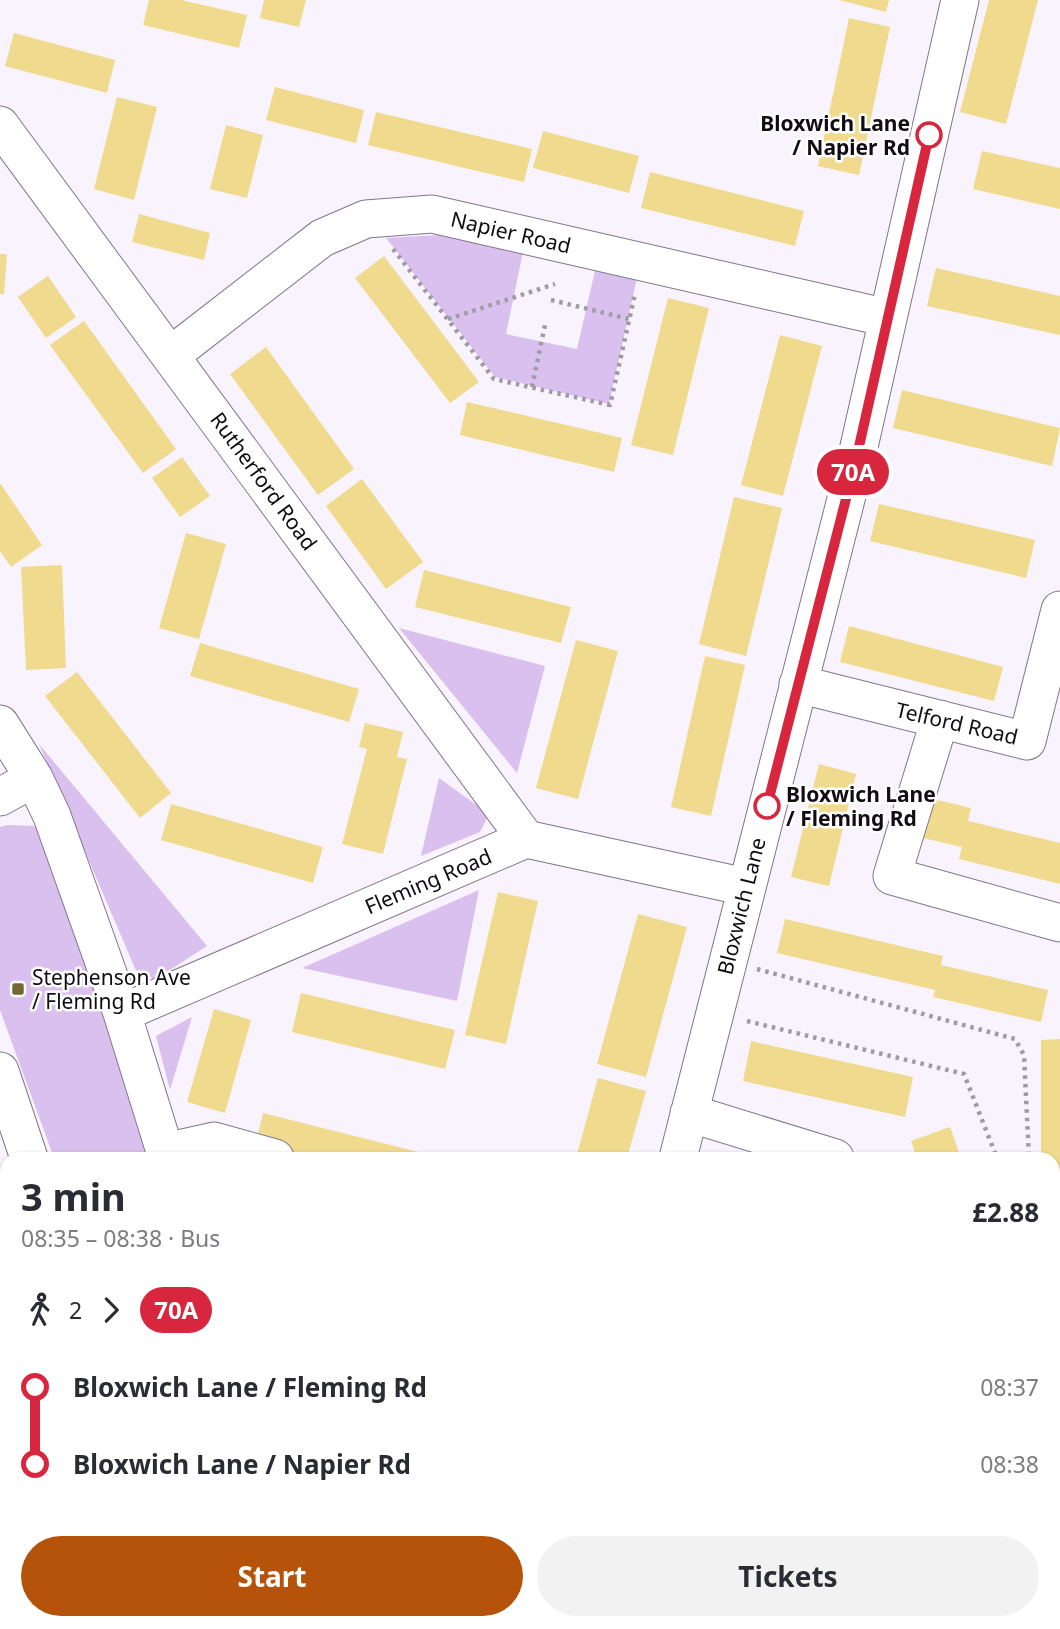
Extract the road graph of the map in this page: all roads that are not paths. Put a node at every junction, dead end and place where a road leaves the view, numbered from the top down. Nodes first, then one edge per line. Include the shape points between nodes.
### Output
1 (960, 0) edge
2 (0, 125) edge
3 (888, 318) junction
4 (171, 355) junction
5 (1060, 610) edge
6 (798, 684) junction
7 (940, 719) junction
8 (0, 723) edge
9 (34, 778) junction
10 (0, 797) edge
11 (526, 839) junction
12 (746, 887) junction
13 (1060, 923) edge
14 (122, 1013) junction
15 (0, 1071) edge
16 (689, 1113) junction
17 (27, 1152) edge
18 (165, 1152) edge
19 (176, 1152) edge
20 (253, 1152) edge
21 (679, 1152) edge
22 (816, 1152) edge

1 - 3 street, Bloxwich Lane
2 - 4 street, Rutherford Road
3 - 4 street, Napier Road via 432,214 370,218 322,238
3 - 6 street, Bloxwich Lane
4 - 11 street, Rutherford Road
5 - 7 street, Telford Road via 1027,741
6 - 7 street, Telford Road
6 - 12 street, Bloxwich Lane
7 - 13 street via 892,876
8 - 9 street
9 - 10 street
9 - 14 street via 52,816
11 - 12 street
11 - 14 street, Fleming Road
12 - 16 street, Bloxwich Lane
14 - 18 street
15 - 17 street
16 - 21 street, Bloxwich Lane
16 - 22 street
19 - 20 street via 214,1141

